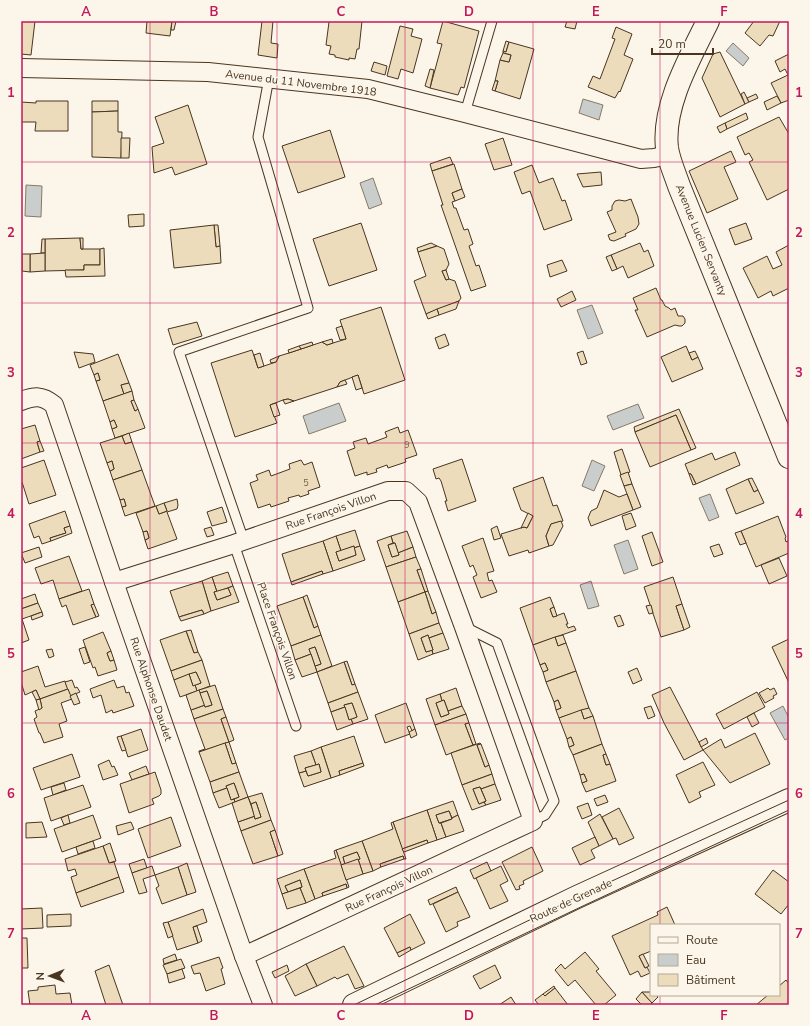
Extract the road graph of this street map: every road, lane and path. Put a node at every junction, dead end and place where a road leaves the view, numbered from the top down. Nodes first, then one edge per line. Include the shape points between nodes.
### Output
1 (492, 21) edge
2 (708, 21) edge
3 (21, 68) edge
4 (268, 78) junction
5 (466, 113) junction
6 (668, 156) junction
7 (21, 401) edge
8 (789, 456) edge
9 (239, 543) junction
10 (114, 582) junction
11 (464, 627) junction
12 (296, 726) dead end
13 (789, 800) edge
14 (789, 810) edge
15 (533, 821) junction
16 (244, 956) junction
17 (263, 1005) edge
18 (354, 1005) edge
19 (375, 1005) edge

1 - 5 lane
2 - 6 street, Avenue Lucien Servanty via 682,74 674,98 667,130
3 - 4 street, Avenue du 11 Novembre 1918 via 208,72
4 - 5 street, Avenue du 11 Novembre 1918 via 368,89
4 - 9 lane, Place François Villon via 258,137 308,308 179,352
5 - 6 street, Avenue du 11 Novembre 1918 via 641,159
6 - 8 street, Avenue Lucien Servanty
7 - 10 street, Rue Alphonse Daudet via 40,397 54,405
9 - 10 street, Rue François Villon
9 - 11 street, Rue François Villon via 388,491 406,491 418,502
9 - 12 lane, Place François Villon
10 - 16 street, Rue Alphonse Daudet
11 - 15 street, Rue François Villon
11 - 15 lane, Rue François Villon via 497,643 554,801 545,815
13 - 18 street, Route de Grenade via 577,897
14 - 19 street, Route de Grenade
15 - 16 street, Rue François Villon
16 - 17 street, Rue Alphonse Daudet

